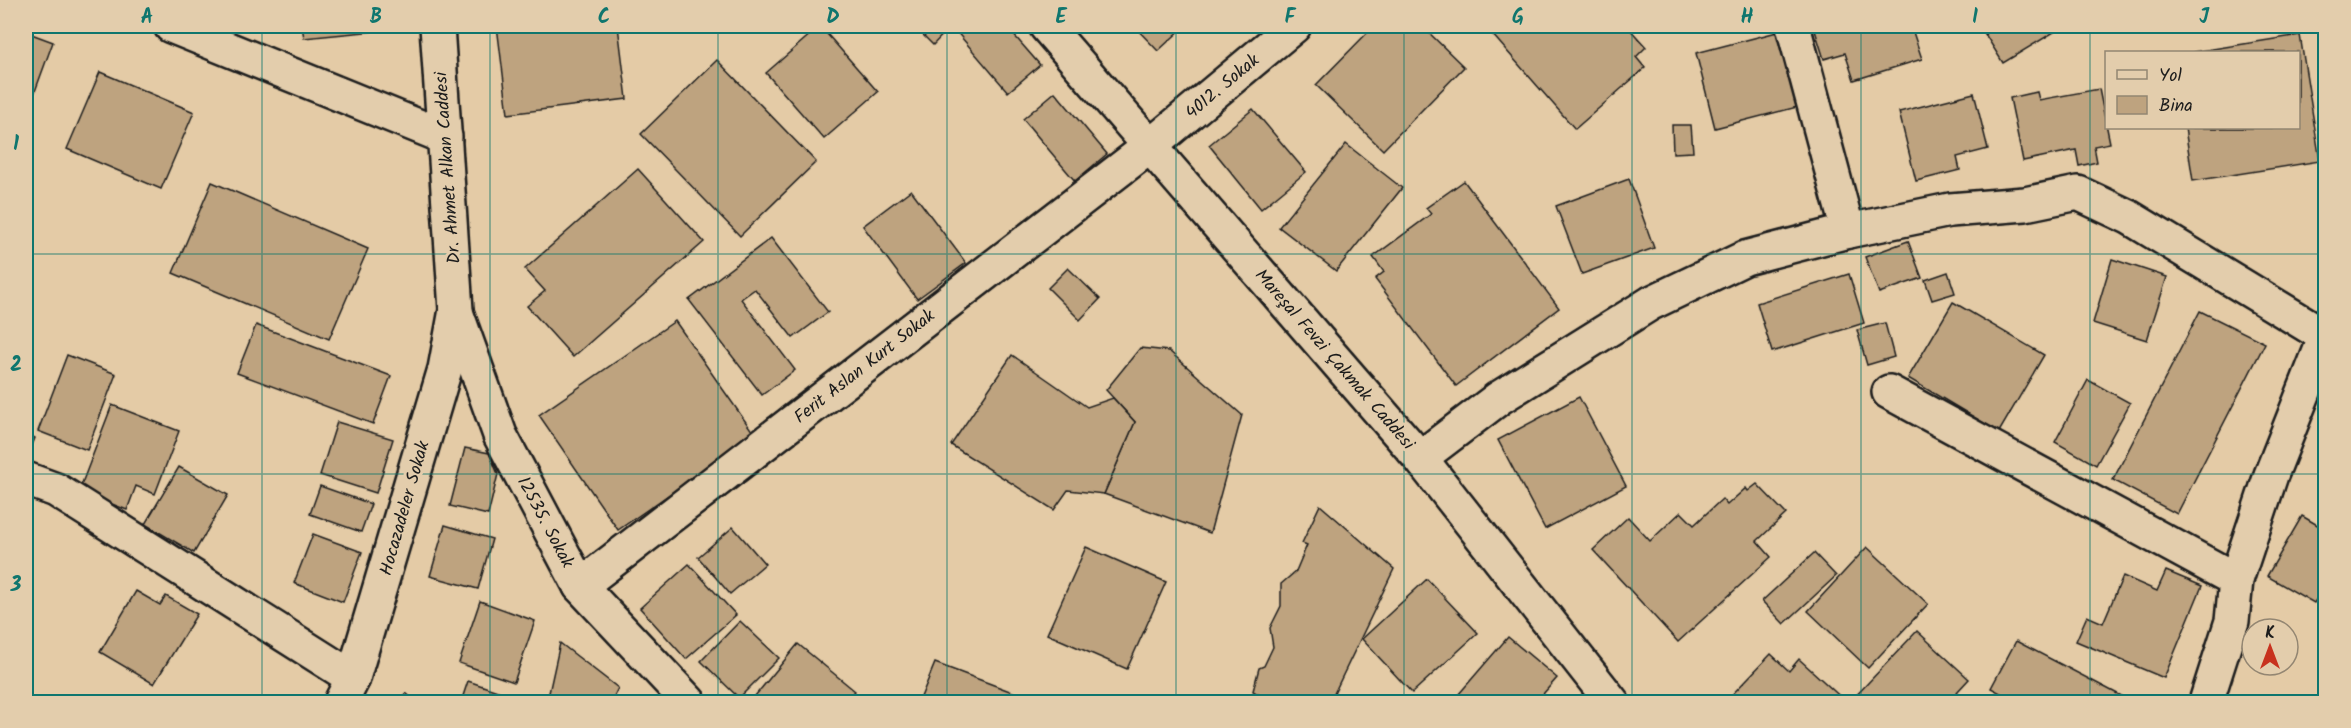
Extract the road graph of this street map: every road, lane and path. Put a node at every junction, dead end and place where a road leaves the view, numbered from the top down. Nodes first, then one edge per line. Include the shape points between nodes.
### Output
1 (171, 26) edge
2 (437, 26) edge
3 (1046, 26) edge
4 (1294, 26) edge
5 (1793, 26) edge
6 (445, 137) junction
7 (1149, 147) junction
8 (1848, 231) junction
9 (456, 310) junction
10 (2325, 336) edge
11 (1889, 392) dead end
12 (1420, 458) junction
13 (26, 479) edge
14 (2236, 580) junction
15 (580, 586) junction
16 (347, 690) edge
17 (689, 702) edge
18 (1612, 702) edge
19 (2206, 702) edge

1 - 6 street
2 - 6 street, Dr. Ahmet Alkan Caddesi
3 - 7 street, Mareşal Fevzi Çakmak Caddesi
4 - 7 street, 4012. Sokak
5 - 8 street
6 - 9 street, Dr. Ahmet Alkan Caddesi
7 - 12 street, Mareşal Fevzi Çakmak Caddesi
7 - 15 street, Ferit Aslan Kurt Sokak
8 - 10 street via 1950,210 2025,204 2078,193 2129,217
8 - 12 street via 1745,258 1651,303 1499,398
9 - 15 street, 12535. Sokak via 500,435
9 - 16 street, Hocazadeler Sokak via 445,369
10 - 14 street via 2271,475
11 - 14 street
12 - 18 street, Mareşal Fevzi Çakmak Caddesi
13 - 16 street via 56,490
14 - 19 street via 2232,621
15 - 17 street, 12535. Sokak

